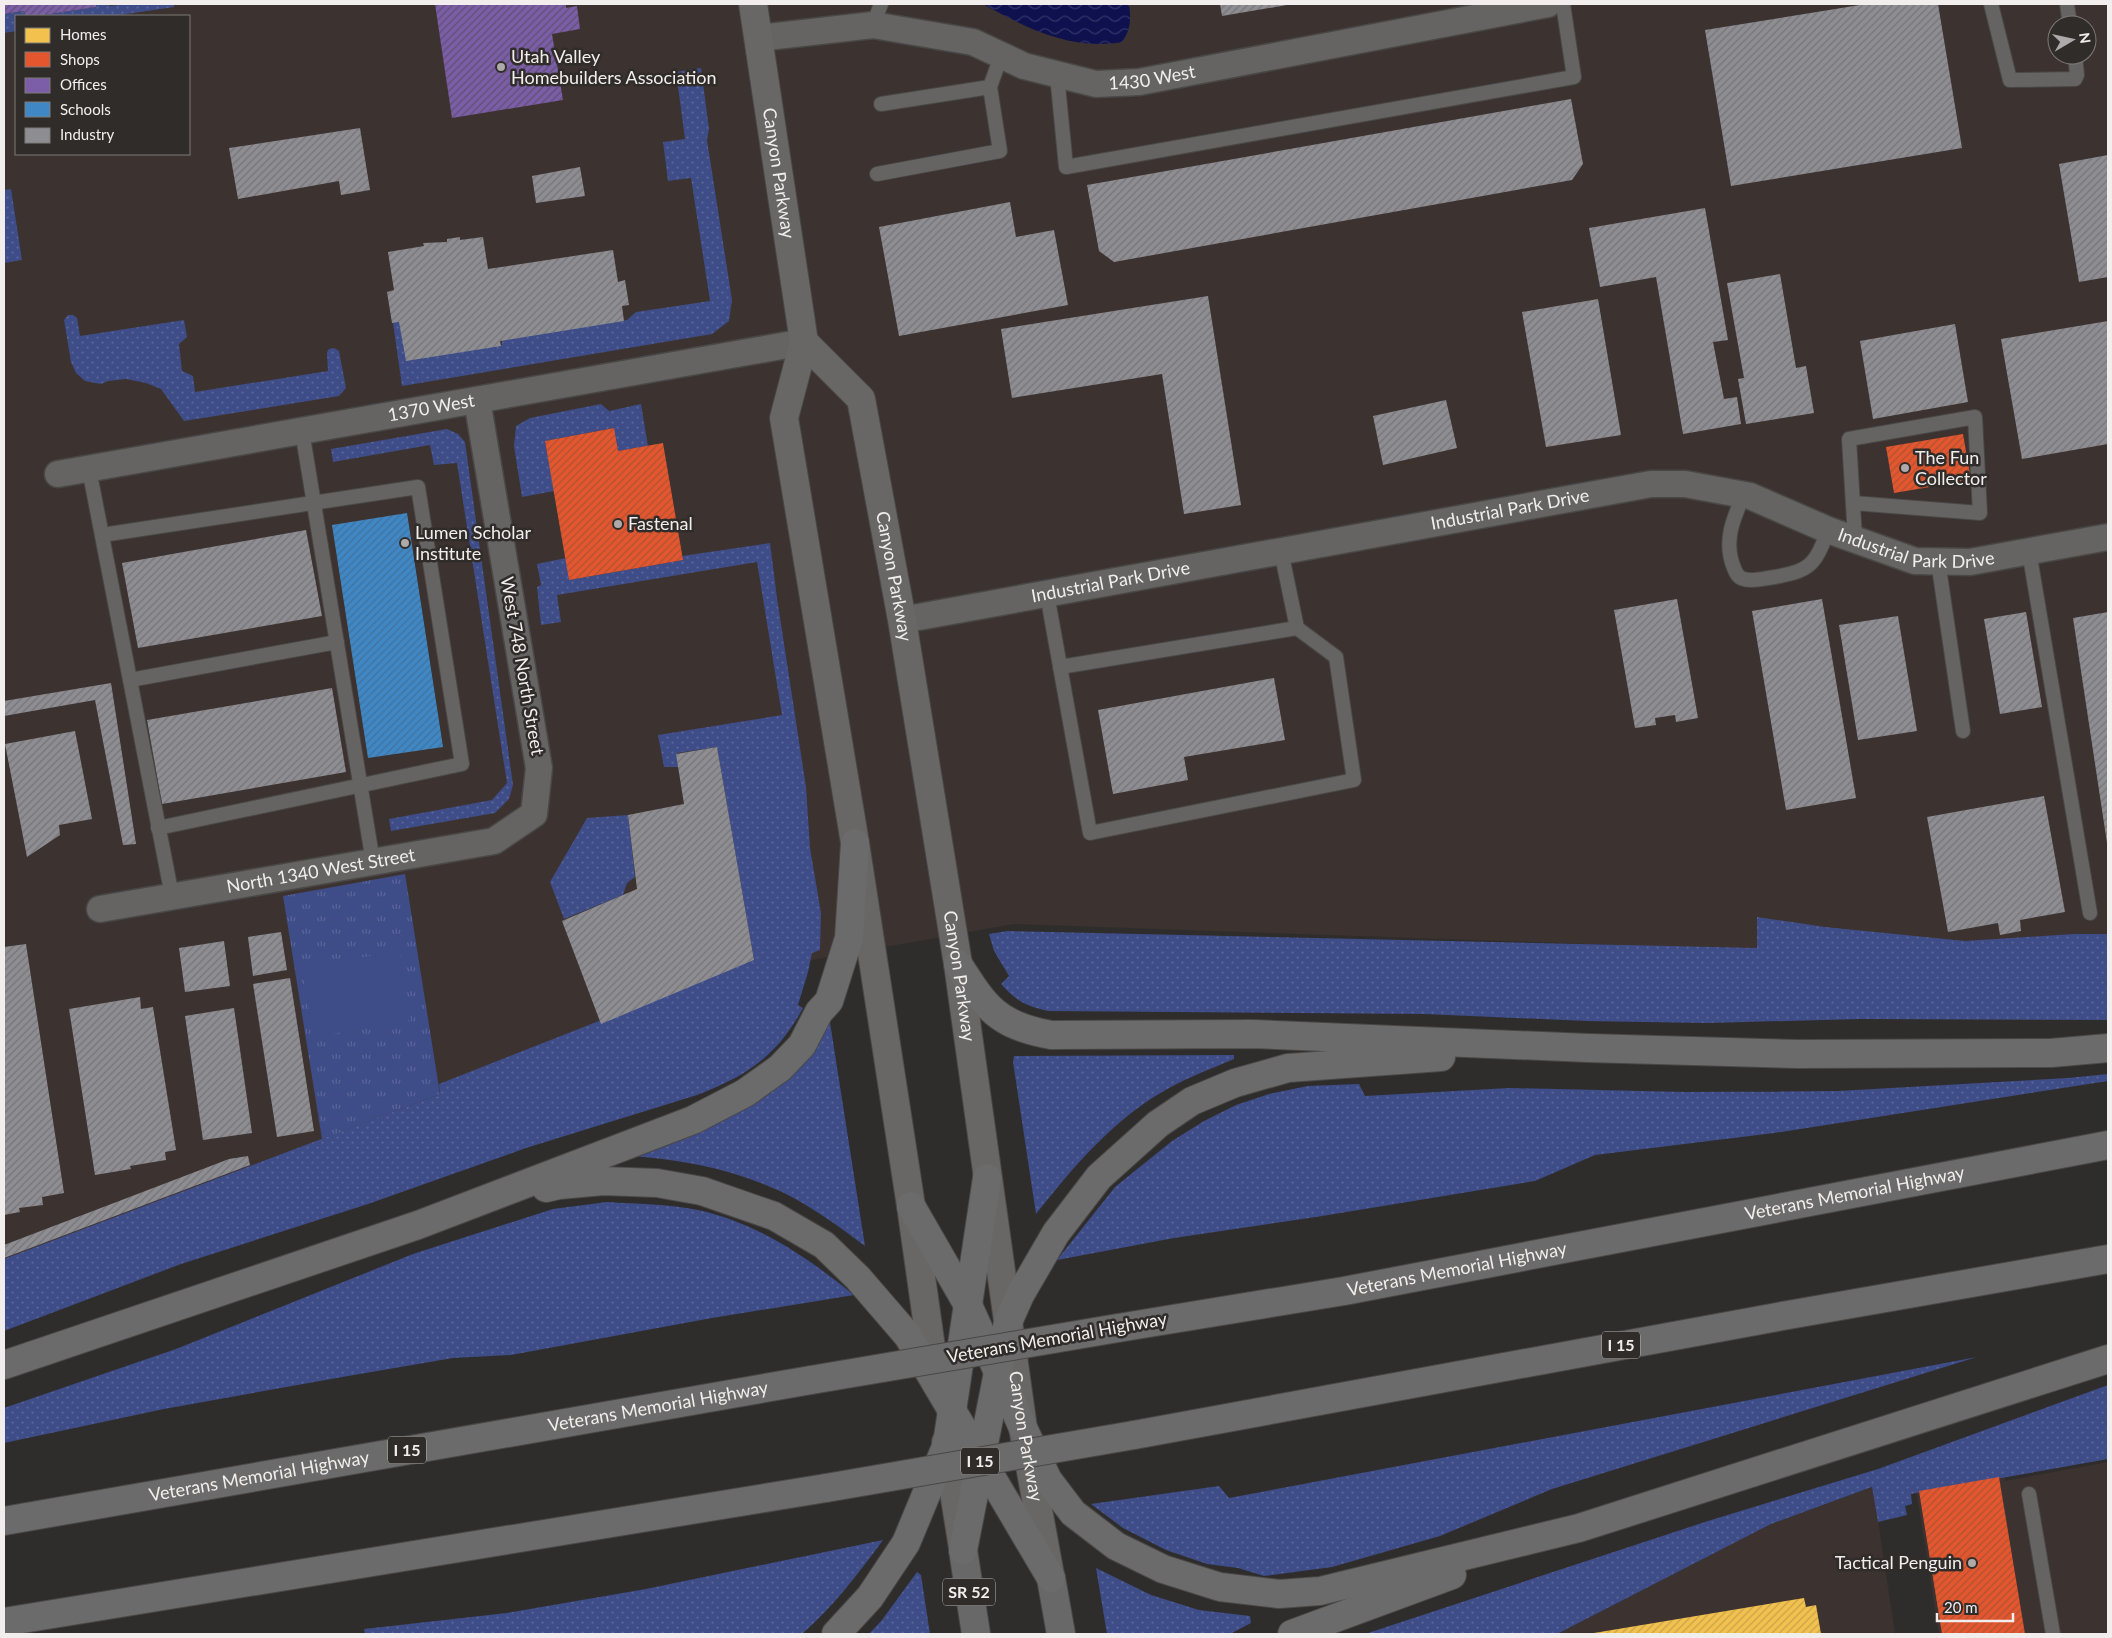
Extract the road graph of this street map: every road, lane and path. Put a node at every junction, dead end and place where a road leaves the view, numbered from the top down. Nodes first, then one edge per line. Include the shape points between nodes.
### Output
1 (752, 4) edge
2 (1548, 4) edge
3 (1563, 4) edge
4 (1992, 4) edge
5 (877, 15) edge
6 (758, 38) junction
7 (1001, 56) junction
8 (2076, 65) edge
9 (1057, 75) junction
10 (990, 87) junction
11 (881, 104) dead end
12 (877, 174) dead end
13 (804, 342) junction
14 (477, 400) junction
15 (302, 431) junction
16 (89, 468) junction
17 (58, 474) dead end
18 (1744, 494) junction
19 (314, 503) junction
20 (1854, 503) junction
21 (1828, 530) junction
22 (102, 536) junction
23 (2108, 537) edge
24 (1855, 538) junction
25 (1281, 551) junction
26 (2029, 551) junction
27 (1938, 561) junction
28 (1047, 594) junction
29 (902, 620) junction
30 (1297, 628) junction
31 (337, 642) junction
32 (1060, 667) junction
33 (130, 680) junction
34 (1963, 731) dead end
35 (361, 786) junction
36 (534, 814) joint
37 (158, 828) junction
38 (855, 842) junction
39 (373, 862) junction
40 (172, 896) junction
41 (100, 908) dead end
42 (2090, 912) dead end
43 (958, 964) junction
44 (1569, 1047) junction
45 (2108, 1048) edge
46 (2108, 1145) edge
47 (987, 1178) junction
48 (911, 1206) junction
49 (418, 1225) junction
50 (2108, 1260) edge
51 (968, 1305) junction
52 (1008, 1326) junction
53 (2108, 1359) edge
54 (4, 1365) edge
55 (998, 1374) junction
56 (936, 1385) junction
57 (952, 1410) junction
58 (1023, 1428) junction
59 (947, 1444) junction
60 (981, 1460) junction
61 (2029, 1494) dead end
62 (4, 1521) edge
63 (1579, 1528) junction
64 (963, 1550) junction
65 (1051, 1578) junction
66 (4, 1622) edge
67 (836, 1634) edge
68 (976, 1634) edge
69 (1061, 1634) edge
70 (1292, 1634) edge
71 (2053, 1634) edge

1 - 6 main road, Canyon Parkway / SR 52
2 - 9 street, 1430 West via 1138,82 1096,84
3 - 9 lane via 1574,77 1066,167
4 - 8 lane via 2010,80 2075,79 2078,75
5 - 6 street, 1430 West
5 - 7 street, 1430 West via 972,42
6 - 13 main road, Canyon Parkway / SR 52
7 - 9 street, 1430 West
7 - 10 lane
10 - 11 lane
10 - 12 lane via 1000,151
13 - 14 street, 1370 West
13 - 29 main road, Canyon Parkway via 861,399
13 - 38 main road, Canyon Parkway / SR 52 via 784,418
14 - 15 street, 1370 West
14 - 36 street, West 748 North Street via 539,768
15 - 16 street, 1370 West
15 - 19 lane
16 - 17 street, 1370 West
16 - 22 lane
18 - 21 street, Industrial Park Drive
18 - 21 lane via 1729,534 1732,563 1742,579 1779,576 1805,569 1820,551
18 - 25 street, Industrial Park Drive via 1685,484 1651,484
19 - 22 lane
19 - 31 lane
19 - 35 lane via 418,487 462,764
20 - 20 lane via 1980,513 1975,417 1849,439
20 - 24 lane
21 - 24 street, Industrial Park Drive
22 - 33 lane
23 - 26 street, Industrial Park Drive
24 - 27 street, Industrial Park Drive via 1914,561
25 - 28 street, Industrial Park Drive
25 - 30 lane
26 - 27 street, Industrial Park Drive via 1970,562
26 - 42 lane
27 - 34 lane
28 - 29 street, Industrial Park Drive
28 - 32 lane
29 - 43 main road, Canyon Parkway
30 - 32 lane
30 - 32 lane via 1336,657 1354,780 1090,833
31 - 33 lane
31 - 35 lane
33 - 37 lane
35 - 37 lane
35 - 39 lane
36 - 39 street, North 1340 West Street via 494,841
37 - 40 lane
38 - 48 main road, Canyon Parkway / SR 52
38 - 49 highway via 849,938 829,1001 819,1012 802,1045 780,1068 745,1093 693,1120
39 - 40 street, North 1340 West Street
40 - 41 street, North 1340 West Street
43 - 44 highway via 992,1012 1010,1023 1051,1035 1253,1034
43 - 47 main road, Canyon Parkway
44 - 45 highway via 1798,1054 2051,1053
44 - 52 highway via 1288,1068 1192,1101 1158,1124 1099,1177 1056,1233 1020,1296
46 - 62 highway, Veterans Memorial Highway / I 15, bridge via 1344,1291
47 - 51 highway
47 - 52 main road, Canyon Parkway
48 - 51 highway
48 - 56 main road, Canyon Parkway / SR 52
49 - 54 highway
49 - 56 highway via 559,1185 603,1181 657,1182 739,1202 774,1216 824,1246 858,1278 908,1336
50 - 66 highway, I 15, bridge via 826,1488
51 - 55 highway
51 - 57 highway
52 - 55 highway
52 - 58 main road, Canyon Parkway
53 - 63 highway
55 - 58 highway
55 - 60 highway
56 - 57 highway
56 - 59 main road, Canyon Parkway / SR 52
57 - 59 highway
57 - 60 highway
58 - 63 highway via 1048,1480 1073,1514 1116,1546 1162,1569 1220,1587 1279,1594 1320,1591
58 - 65 main road, Canyon Parkway
59 - 64 main road, Canyon Parkway / SR 52
59 - 67 highway via 906,1543 870,1597
60 - 64 highway
60 - 65 highway
61 - 71 lane
63 - 70 highway
64 - 68 highway, Canyon Parkway / SR 52
65 - 69 highway, Canyon Parkway

